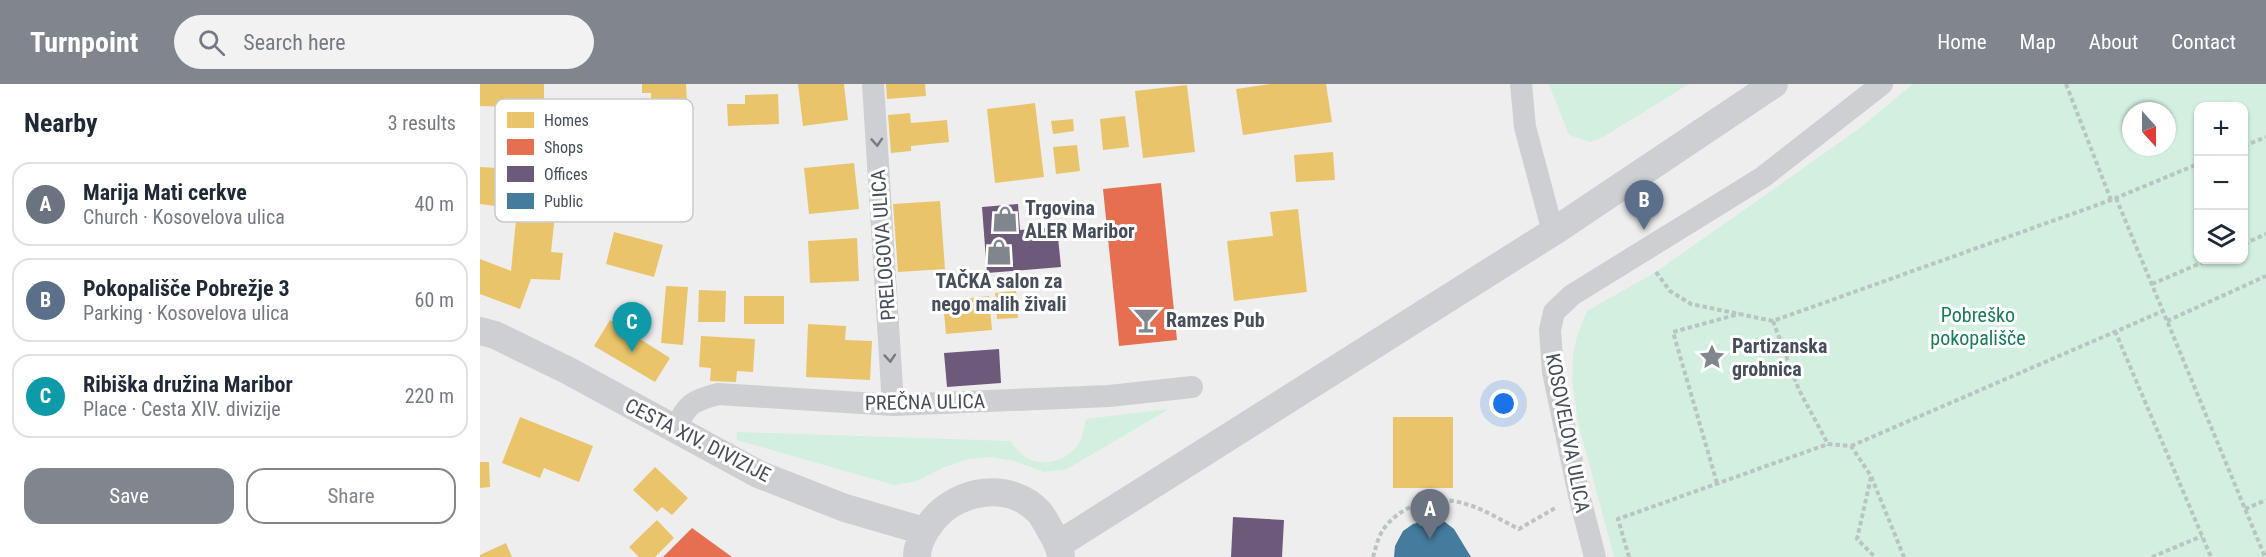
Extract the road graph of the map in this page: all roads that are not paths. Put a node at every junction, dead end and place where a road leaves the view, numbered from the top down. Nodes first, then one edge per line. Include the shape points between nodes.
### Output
1 (873, 84) edge
2 (1521, 84) edge
3 (1774, 84) edge
4 (1882, 84) edge
5 (1553, 232) junction
6 (480, 331) edge
7 (1192, 387) dead end
8 (893, 405) junction
9 (675, 430) junction
10 (921, 544) edge
11 (1060, 551) edge
12 (1595, 557) edge

1 -> 8 street, PRELOGOVA ULICA
2 - 5 street via 1526,127
3 - 5 street
4 - 12 street, KOSOVELOVA ULICA via 1763,177 1572,295 1554,312 1550,330 1553,372
5 - 11 street
6 - 9 street, CESTA XIV. DIVIZIJE via 557,365
7 - 8 street, PREČNA ULICA via 1109,396
8 - 9 street, PREČNA ULICA via 718,394 687,406
9 - 10 street, CESTA XIV. DIVIZIJE via 758,474 845,508
10 - 11 street, CESTA XIV. DIVIZIJE via 942,508 963,496 992,492 1017,497 1039,512

